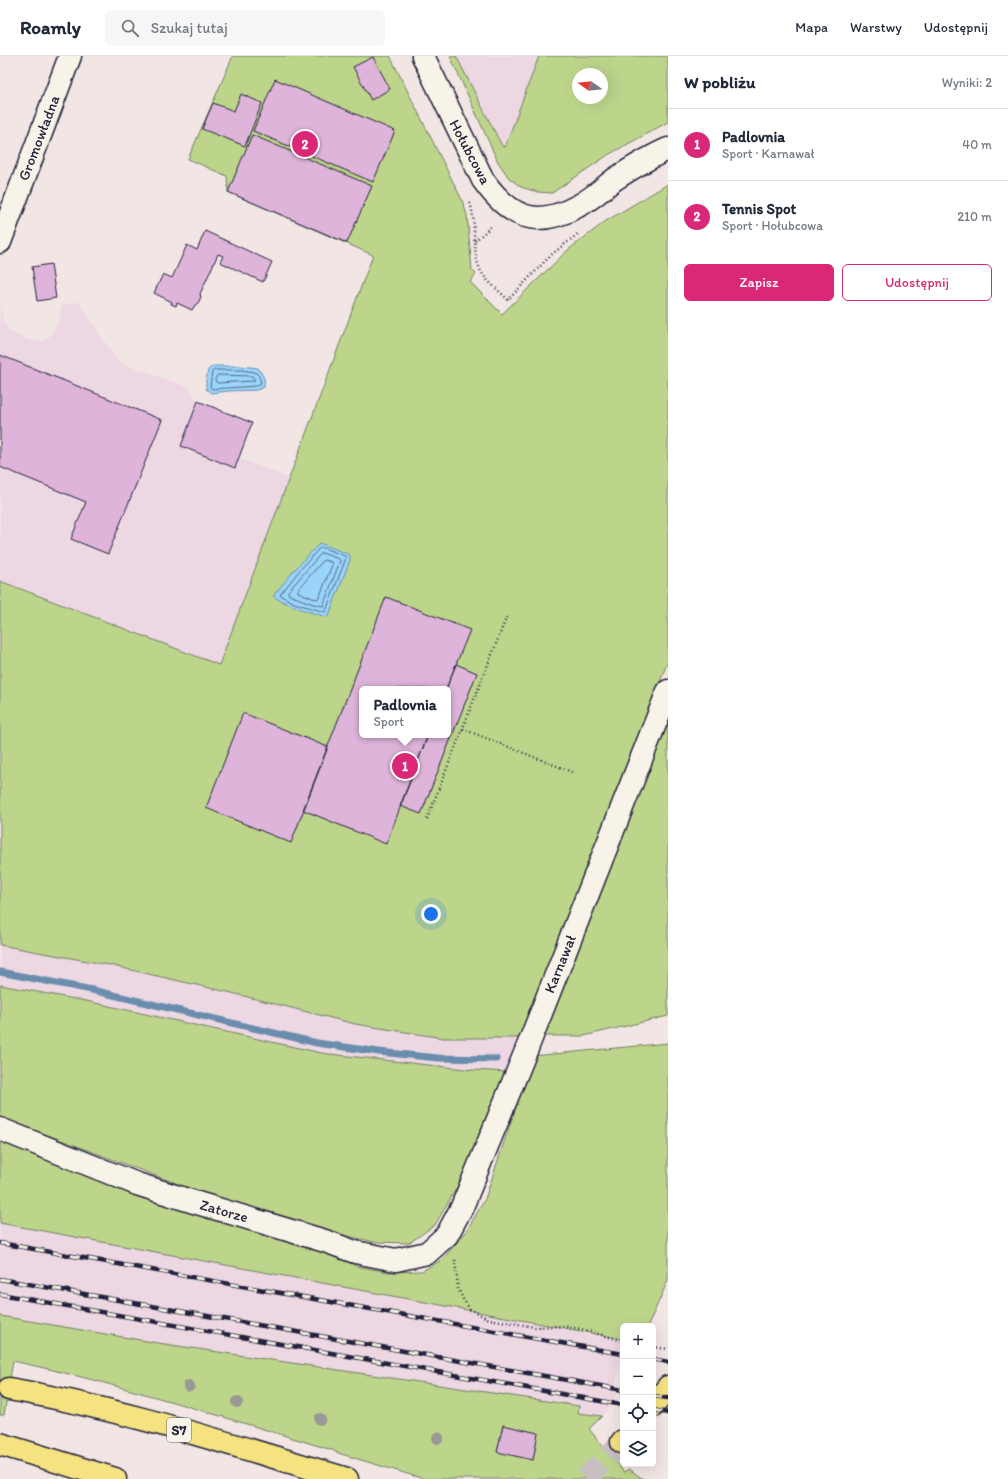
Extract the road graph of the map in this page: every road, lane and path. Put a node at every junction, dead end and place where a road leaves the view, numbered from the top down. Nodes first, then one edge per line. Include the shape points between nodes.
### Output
1 (70, 56) edge
2 (423, 56) edge
3 (668, 149) edge
4 (468, 199) dead end
5 (581, 231) dead end
6 (0, 242) edge
7 (507, 616) dead end
8 (668, 691) edge
9 (463, 729) junction
10 (572, 772) dead end
11 (427, 819) dead end
12 (0, 1129) edge
13 (447, 1235) junction
14 (620, 1340) edge
15 (656, 1347) edge
16 (668, 1349) edge
17 (668, 1387) edge
18 (9, 1389) dead end
19 (656, 1402) edge
20 (0, 1444) edge
21 (115, 1479) edge
22 (347, 1479) edge

1 - 6 street, Gromowładna
2 - 3 street, Hołubcowa via 483,180 495,197 510,210 528,217 542,219 556,216 579,206 616,179
4 - 5 path via 473,213 478,263 484,275 508,300 551,255
7 - 9 path
8 - 13 street, Karnawał via 519,1068 462,1207
9 - 10 path
9 - 11 path
12 - 13 street, Zatorze via 137,1184 354,1252 396,1260 427,1254
13 - 14 path via 456,1263 458,1288 470,1309 488,1319 535,1326 563,1326
15 - 16 path
17 - 19 highway
18 - 22 highway, S7 via 54,1396 105,1409
20 - 21 highway

